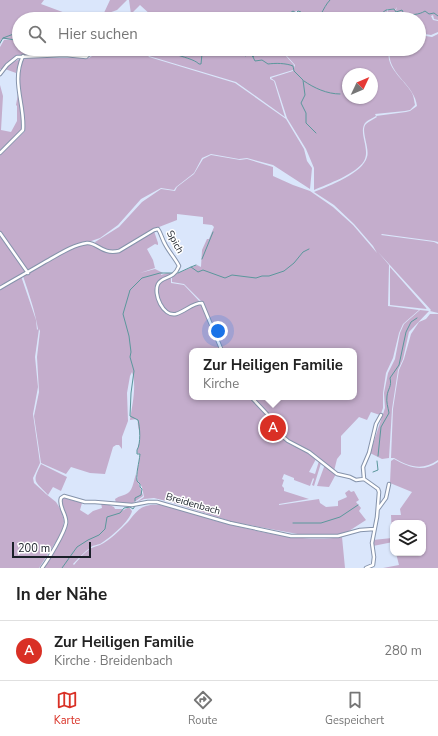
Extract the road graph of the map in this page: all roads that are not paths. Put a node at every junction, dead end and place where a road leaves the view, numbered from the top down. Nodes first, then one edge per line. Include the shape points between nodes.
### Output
1 (23, 56) junction
2 (87, 56) edge
3 (0, 74) edge
4 (0, 153) edge
5 (0, 234) edge
6 (28, 272) junction
7 (0, 288) edge
8 (221, 348) edge
9 (253, 400) edge
10 (381, 415) dead end
11 (364, 479) junction
12 (389, 484) dead end
13 (378, 510) junction
14 (374, 528) junction
15 (42, 568) edge
16 (366, 568) edge

1 - 2 street
1 - 3 street via 17,57
1 - 4 street via 18,65 17,75 24,118 23,130
5 - 6 street
6 - 7 street
6 - 8 street, Spich via 86,243 114,252 158,229 178,266 175,274 157,285 161,306 168,313 174,314 199,303 204,305
9 - 11 street via 270,416 281,435 288,441 309,452 337,474 356,480
10 - 11 street via 364,467
11 - 13 street via 378,489
12 - 13 street via 386,498
13 - 14 street
14 - 15 street, Breidenbach via 338,536 291,536 230,523 158,502 132,505 84,502 64,496 59,502 66,522 64,531
14 - 16 street via 373,565

